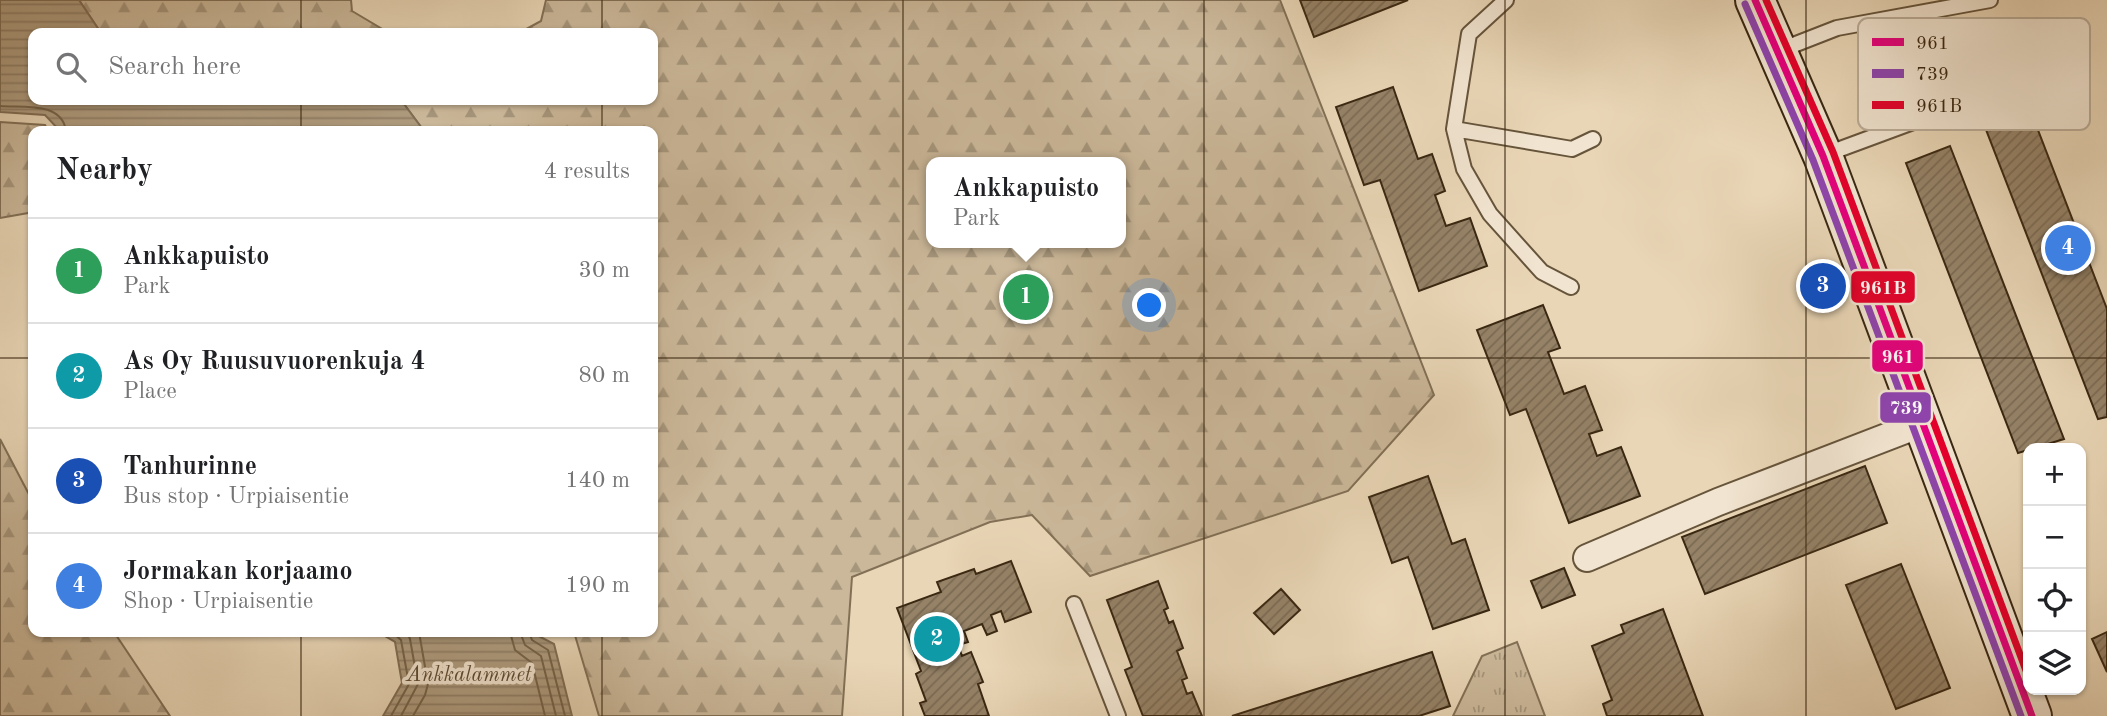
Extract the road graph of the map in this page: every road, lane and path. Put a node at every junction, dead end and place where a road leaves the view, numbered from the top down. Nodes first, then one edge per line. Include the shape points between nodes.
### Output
1 (1506, 0) edge
2 (1755, 0) edge
3 (1990, 0) edge
4 (1892, 18) edge
5 (1858, 24) edge
6 (1778, 51) junction
7 (1454, 129) junction
8 (1892, 130) edge
9 (1593, 139) dead end
10 (1823, 156) junction
11 (1571, 287) dead end
12 (1923, 423) junction
13 (1587, 558) dead end
14 (1074, 604) dead end
15 (1118, 716) edge
16 (2032, 716) edge

1 - 7 lane via 1469,34
2 - 6 main road
3 - 4 lane
5 - 6 lane
6 - 10 main road
7 - 9 lane via 1572,149
7 - 11 lane via 1464,169 1490,214 1542,272
8 - 10 lane
10 - 12 main road
12 - 13 street
12 - 16 main road
14 - 15 lane

